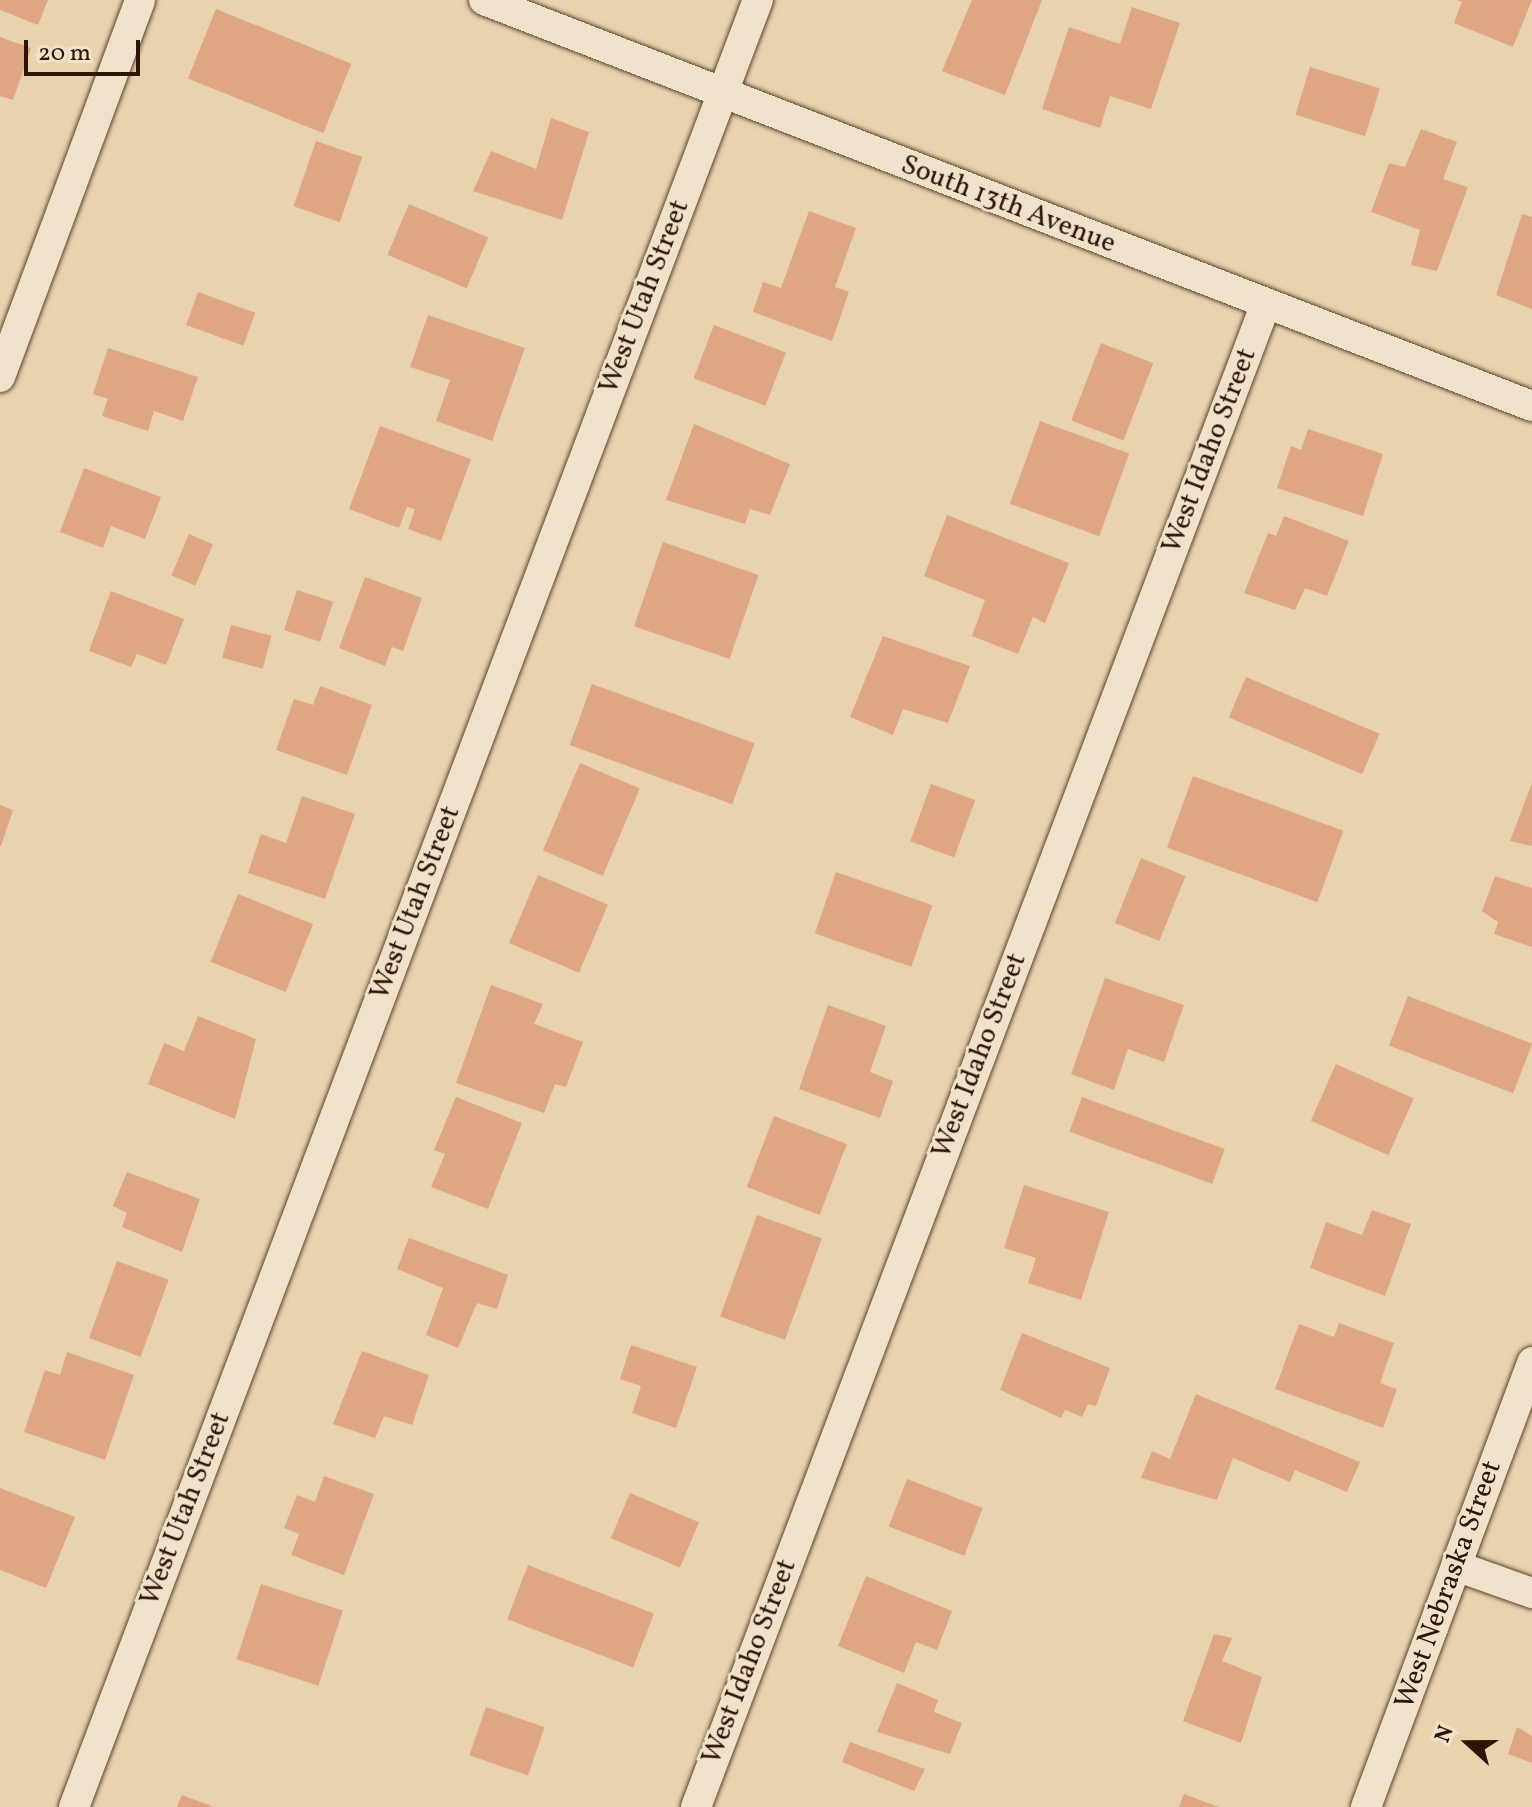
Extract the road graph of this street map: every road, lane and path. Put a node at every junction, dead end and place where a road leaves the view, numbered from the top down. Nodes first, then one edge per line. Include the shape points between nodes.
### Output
1 (140, 0) edge
2 (484, 0) edge
3 (758, 0) edge
4 (722, 92) junction
5 (1265, 306) junction
6 (0, 377) edge
7 (1532, 406) edge
8 (1532, 1362) edge
9 (1456, 1566) junction
10 (1532, 1593) edge
11 (74, 1807) edge
12 (696, 1807) edge
13 (1366, 1807) edge

1 - 6 street
2 - 4 street, South 13th Avenue
3 - 4 street, West Utah Street
4 - 5 street, South 13th Avenue
4 - 11 street, West Utah Street
5 - 7 street, South 13th Avenue
5 - 12 street, West Idaho Street
8 - 9 street, West Nebraska Street
9 - 10 street
9 - 13 street, West Nebraska Street

